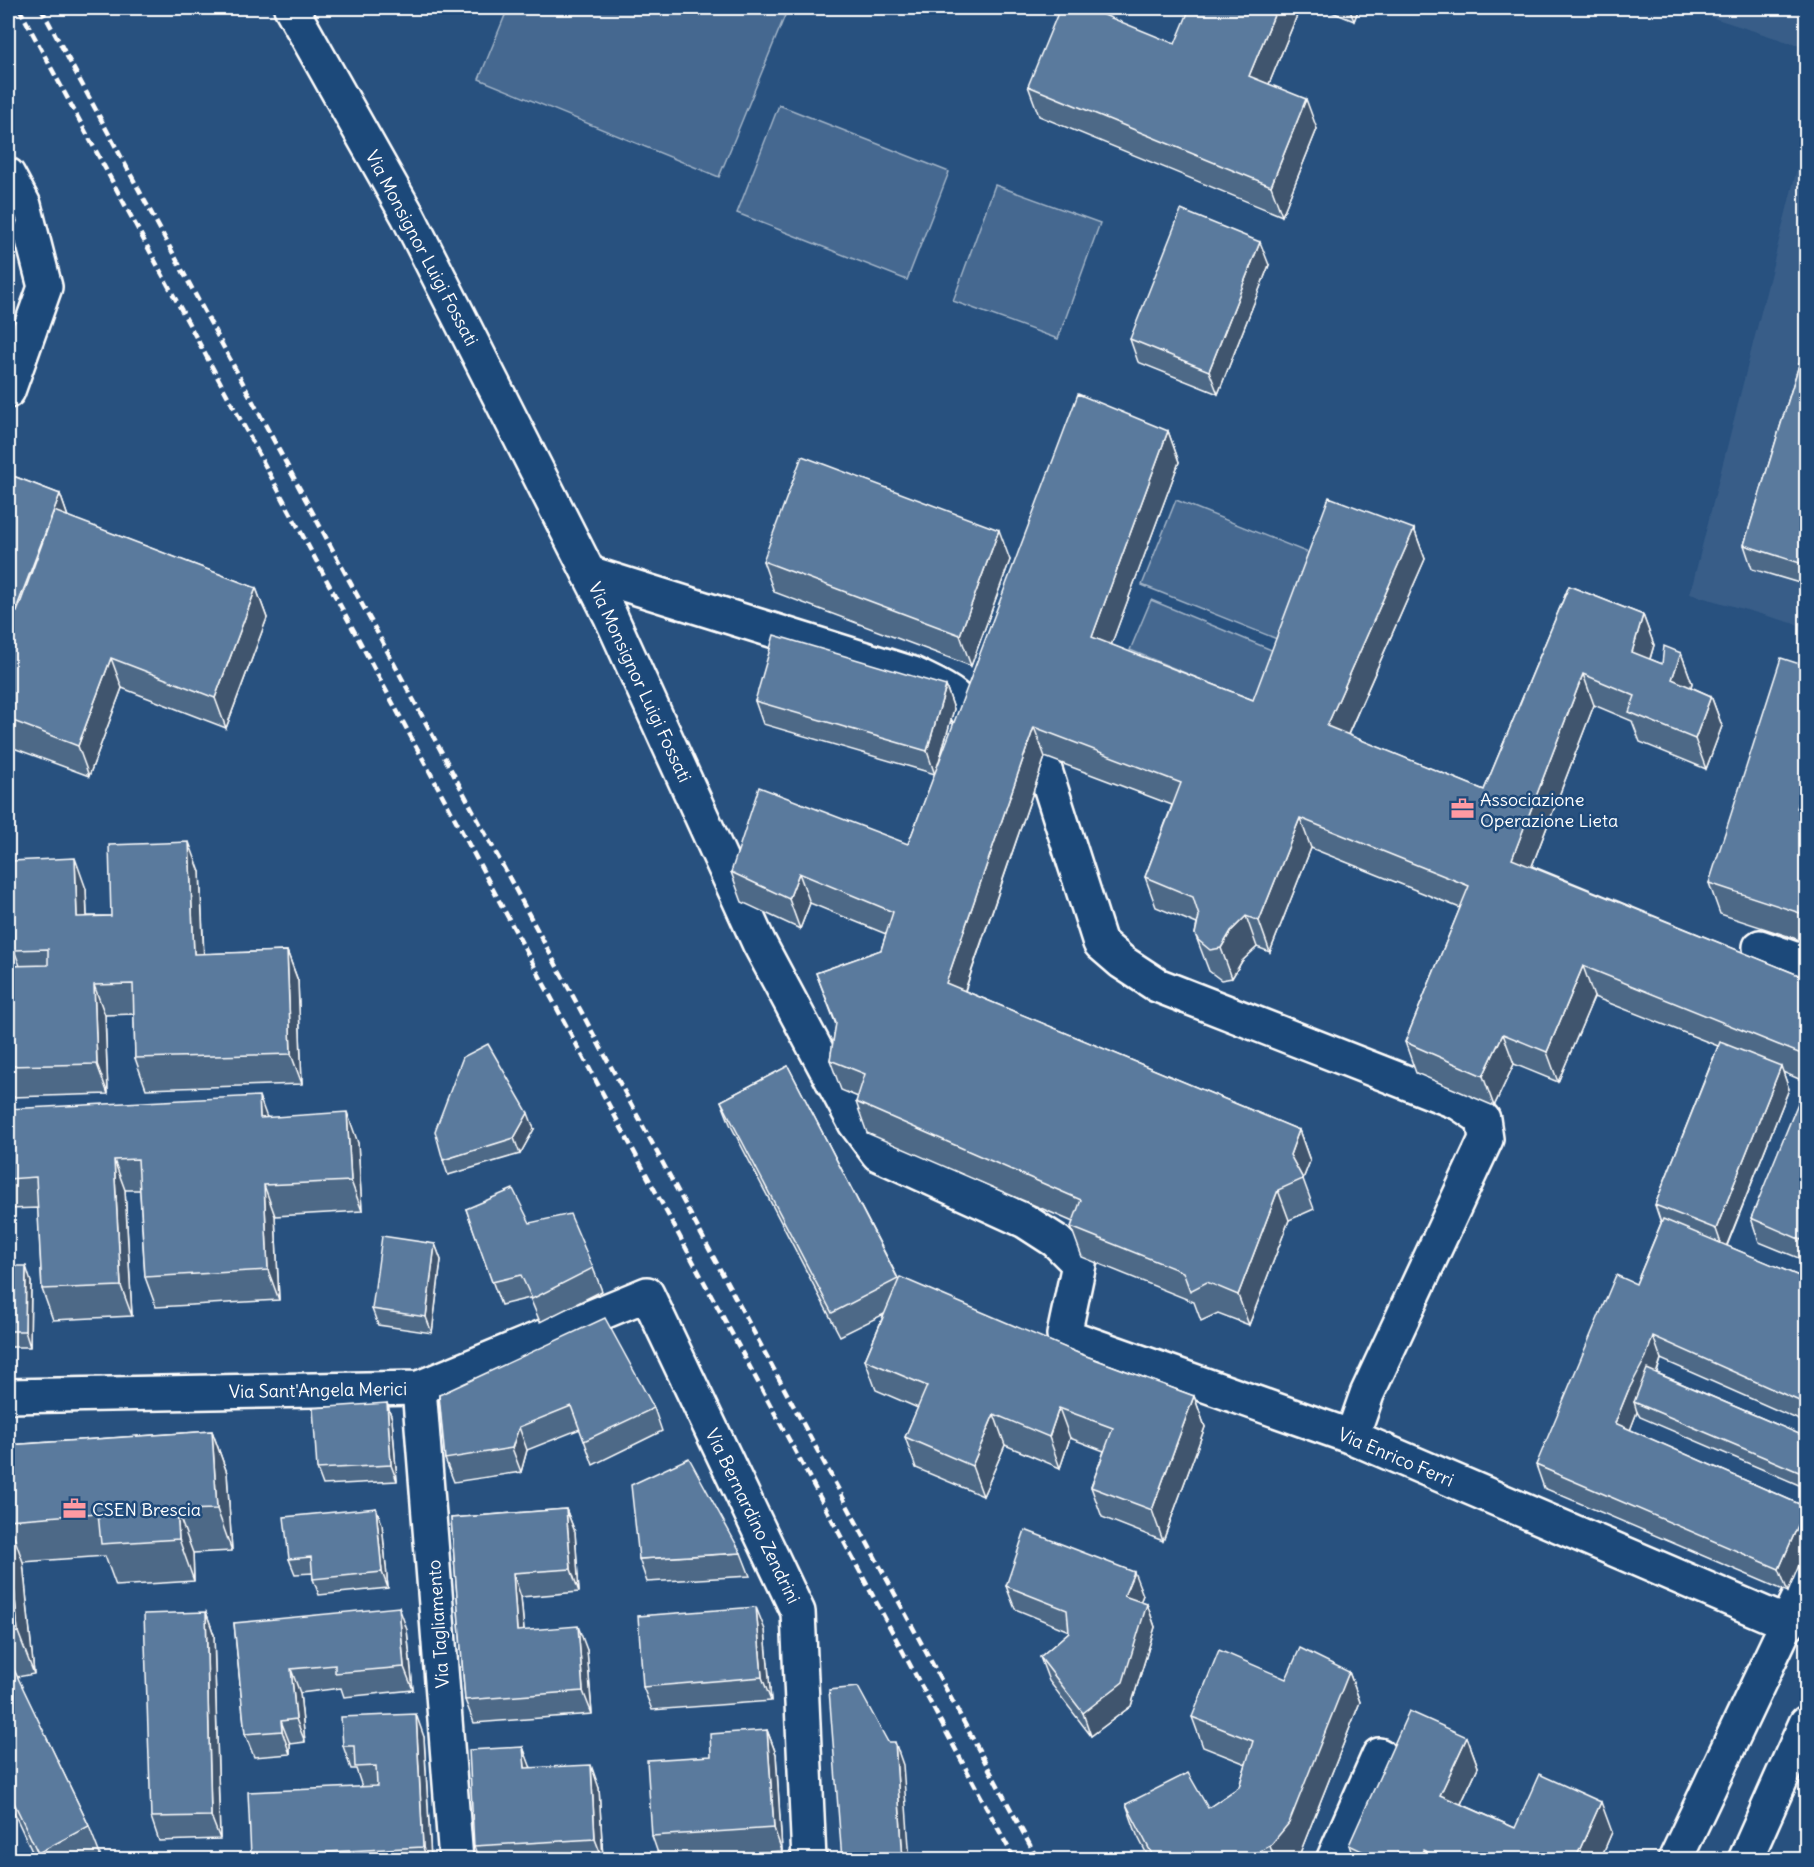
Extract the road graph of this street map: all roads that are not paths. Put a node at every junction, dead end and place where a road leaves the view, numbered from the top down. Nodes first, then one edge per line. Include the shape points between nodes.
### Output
1 (291, 8) edge
2 (8, 175) edge
3 (8, 391) edge
4 (589, 573) junction
5 (975, 727) edge
6 (1043, 764) edge
7 (1760, 947) dead end
8 (1806, 963) edge
9 (1079, 1264) joint
10 (646, 1294) joint
11 (419, 1388) junction
12 (8, 1396) edge
13 (1352, 1437) junction
14 (1806, 1583) edge
15 (1789, 1624) junction
16 (1806, 1723) edge
17 (1379, 1755) dead end
18 (456, 1860) edge
19 (810, 1860) edge
20 (1333, 1860) edge
21 (1675, 1860) edge
22 (1745, 1860) edge

1 - 4 street, Via Monsignor Luigi Fossati via 408,216
2 - 3 street via 24,205 45,287
4 - 5 street via 913,674 956,695
4 - 9 street, Via Monsignor Luigi Fossati via 759,943 867,1142 878,1154 1025,1221 1056,1241
6 - 13 street via 1100,943 1122,962 1157,985 1458,1103 1484,1119 1486,1139 1367,1394
7 - 8 street
9 - 13 street, Via Enrico Ferri via 1065,1335
10 - 11 street, Via Sant'Angela Merici
10 - 19 street, Via Bernardino Zendrini via 798,1612
11 - 12 street, Via Sant'Angela Merici
11 - 18 street, Via Tagliamento
13 - 15 street, Via Enrico Ferri
14 - 15 street
15 - 21 street
16 - 22 street
17 - 20 street

